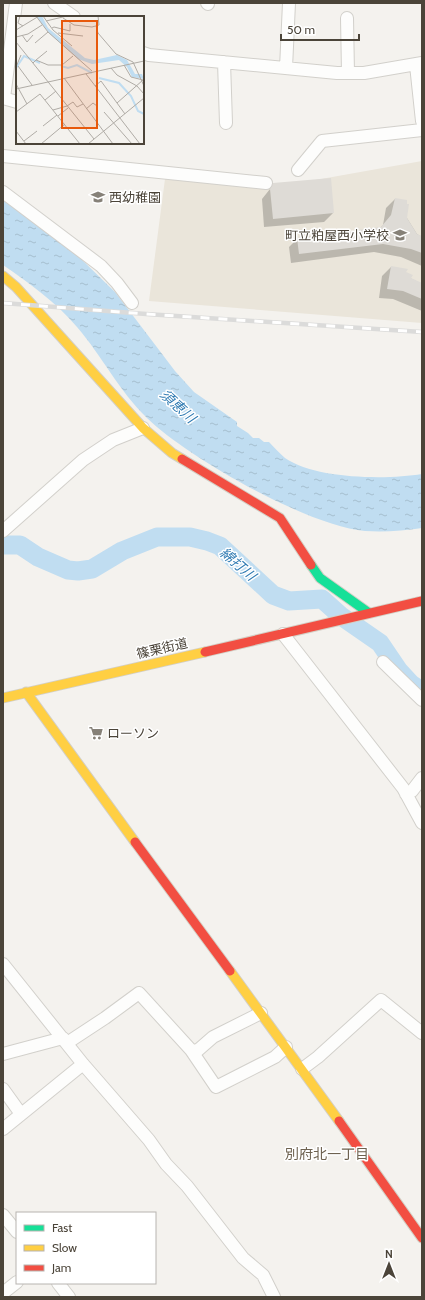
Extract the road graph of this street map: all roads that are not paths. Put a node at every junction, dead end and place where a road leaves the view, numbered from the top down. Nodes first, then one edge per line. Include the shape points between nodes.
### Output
1 (16, 3) edge
2 (54, 3) edge
3 (289, 3) edge
4 (73, 16) edge
5 (348, 18) dead end
6 (144, 53) edge
7 (224, 62) junction
8 (419, 64) edge
9 (286, 68) junction
10 (348, 73) junction
11 (3, 98) edge
12 (16, 102) edge
13 (422, 121) edge
14 (226, 123) dead end
15 (422, 130) edge
16 (3, 156) edge
17 (298, 170) dead end
18 (266, 183) dead end
19 (3, 192) edge
20 (3, 276) edge
21 (132, 303) dead end
22 (143, 428) junction
23 (3, 531) edge
24 (422, 601) edge
25 (369, 613) junction
26 (283, 634) junction
27 (383, 662) dead end
28 (26, 692) junction
29 (3, 698) edge
30 (422, 700) edge
31 (422, 778) edge
32 (406, 794) junction
33 (422, 823) edge
34 (3, 964) edge
35 (261, 1013) junction
36 (422, 1033) edge
37 (65, 1041) junction
38 (286, 1047) junction
39 (191, 1050) junction
40 (3, 1054) edge
41 (83, 1064) junction
42 (302, 1069) junction
43 (3, 1089) edge
44 (21, 1114) junction
45 (3, 1129) edge
46 (3, 1215) edge
47 (16, 1231) edge
48 (422, 1238) edge
49 (16, 1283) edge
50 (59, 1284) edge
51 (3, 1293) edge
52 (69, 1297) edge
53 (274, 1297) edge

1 - 11 street
2 - 4 street
3 - 9 street
5 - 10 street
6 - 7 street
7 - 9 street
7 - 14 street
8 - 10 street via 364,73
8 - 13 street
9 - 10 street
11 - 12 street
15 - 17 street via 322,141
16 - 18 street
19 - 21 street via 101,266
20 - 22 street via 16,287
22 - 23 street via 113,440 84,460
22 - 25 street via 172,453 280,518 320,578
24 - 25 street
25 - 26 street, 篠栗街道
26 - 28 street, 篠栗街道
26 - 32 street
27 - 30 street
28 - 29 street, 篠栗街道
28 - 35 street
31 - 32 street via 412,791
32 - 33 street
34 - 37 street
35 - 38 street
35 - 39 street via 213,1037 197,1051
36 - 42 street via 381,1000
37 - 39 street via 106,1018 139,993
37 - 40 street
37 - 41 street
38 - 39 street via 275,1057 216,1087
38 - 42 street
41 - 44 street
41 - 53 street via 187,1186 243,1258 263,1275
42 - 48 street
43 - 44 street
44 - 45 street
46 - 47 street
49 - 51 street
50 - 52 street

